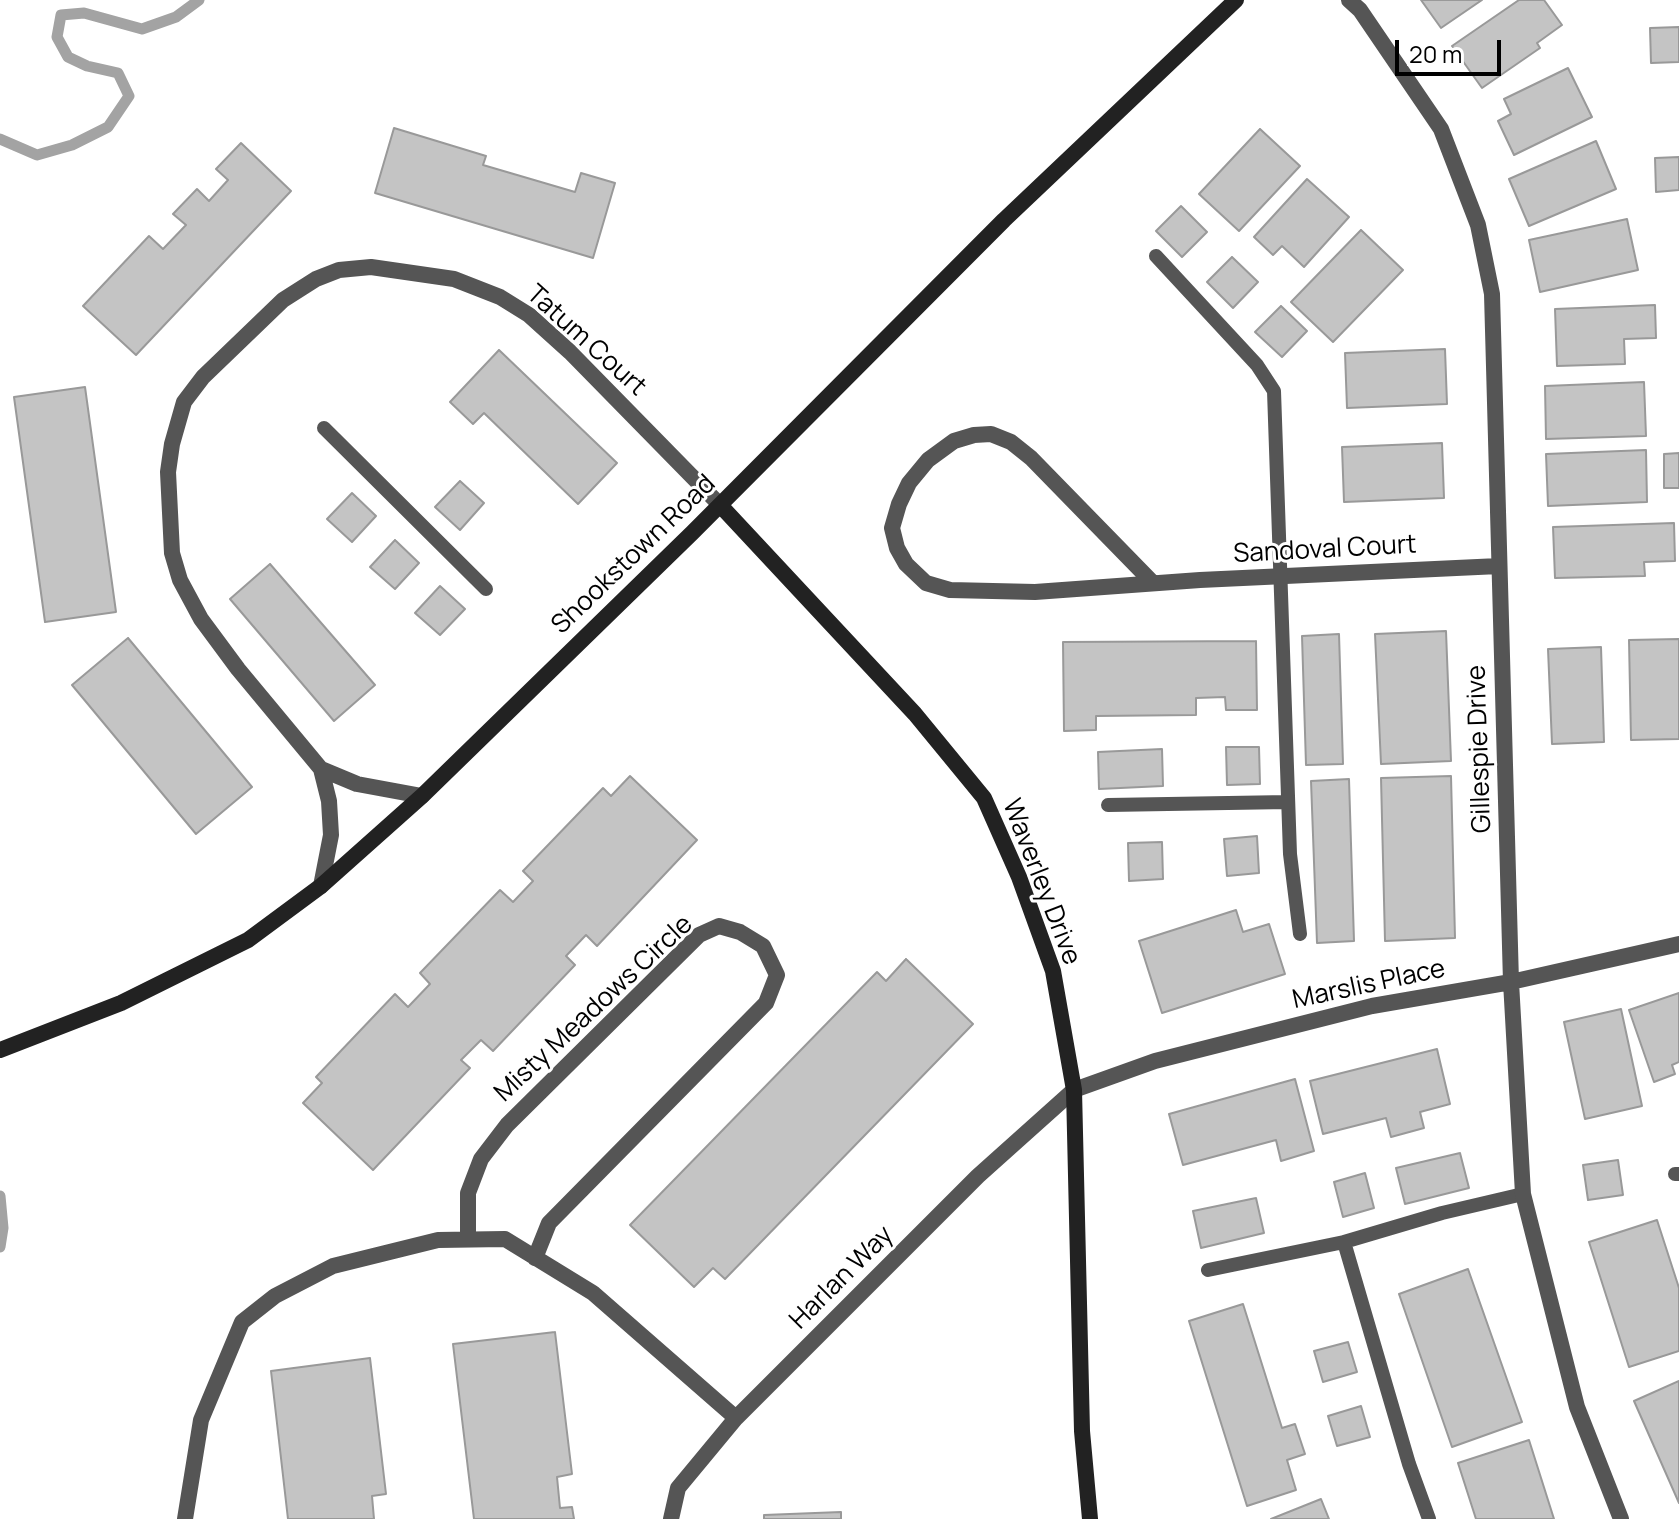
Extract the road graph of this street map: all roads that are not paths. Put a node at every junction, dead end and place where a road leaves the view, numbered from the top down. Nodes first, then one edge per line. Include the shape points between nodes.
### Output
1 (1236, 0) edge
2 (1349, 0) edge
3 (1156, 256) dead end
4 (324, 428) dead end
5 (720, 505) junction
6 (1499, 566) junction
7 (1280, 576) junction
8 (1153, 583) junction
9 (486, 589) dead end
10 (321, 769) junction
11 (422, 796) junction
12 (1288, 802) junction
13 (1108, 805) dead end
14 (321, 886) junction
15 (1300, 934) dead end
16 (1679, 944) edge
17 (1511, 982) junction
18 (0, 1050) edge
19 (1074, 1090) junction
20 (1523, 1194) junction
21 (468, 1239) junction
22 (1344, 1242) junction
23 (535, 1258) junction
24 (1208, 1270) dead end
25 (736, 1418) junction
26 (185, 1519) edge
27 (671, 1519) edge
28 (1090, 1519) edge
29 (1429, 1519) edge
30 (1621, 1519) edge

1 - 5 street, Shookstown Road via 1004,220
2 - 6 street, Gillespie Drive via 1441,129 1478,225 1492,294
3 - 7 lane via 1257,365 1274,391
4 - 9 lane
5 - 10 street, Tatum Court via 570,352 500,297 454,279 371,267 339,270 283,300 184,402 168,472 172,553 201,619
5 - 11 street, Shookstown Road
5 - 19 street, Waverley Drive via 915,714 984,798 1053,971
6 - 7 street, Sandoval Court
6 - 17 street, Gillespie Drive
7 - 8 street, Sandoval Court
7 - 12 lane
8 - 8 street, Sandoval Court via 1031,458 991,434 954,441 928,460 909,483 892,528 906,564 926,583 950,590 1035,592
10 - 11 street, Tatum Court via 357,784
10 - 14 street, Tatum Court via 331,835
11 - 14 street, Shookstown Road
12 - 13 lane
12 - 15 lane
14 - 18 street, Shookstown Road via 248,940 121,1003
16 - 17 street, Marslis Place
17 - 19 street, Marslis Place via 1356,1010 1155,1061
17 - 20 street, Gillespie Drive
19 - 25 street, Harlan Way via 978,1176
19 - 28 street, Waverley Drive via 1082,1416
20 - 22 lane
20 - 30 street, Gillespie Drive via 1577,1407
21 - 23 street via 505,1239
21 - 23 street, Misty Meadows Circle via 468,1193 481,1159 507,1125 699,935 719,926 763,946 777,975 766,1003 549,1223
21 - 26 street via 438,1240 333,1266 275,1296 242,1322 201,1420
22 - 24 lane
22 - 29 lane
23 - 25 street via 593,1293
25 - 27 street, Harlan Way via 678,1488

